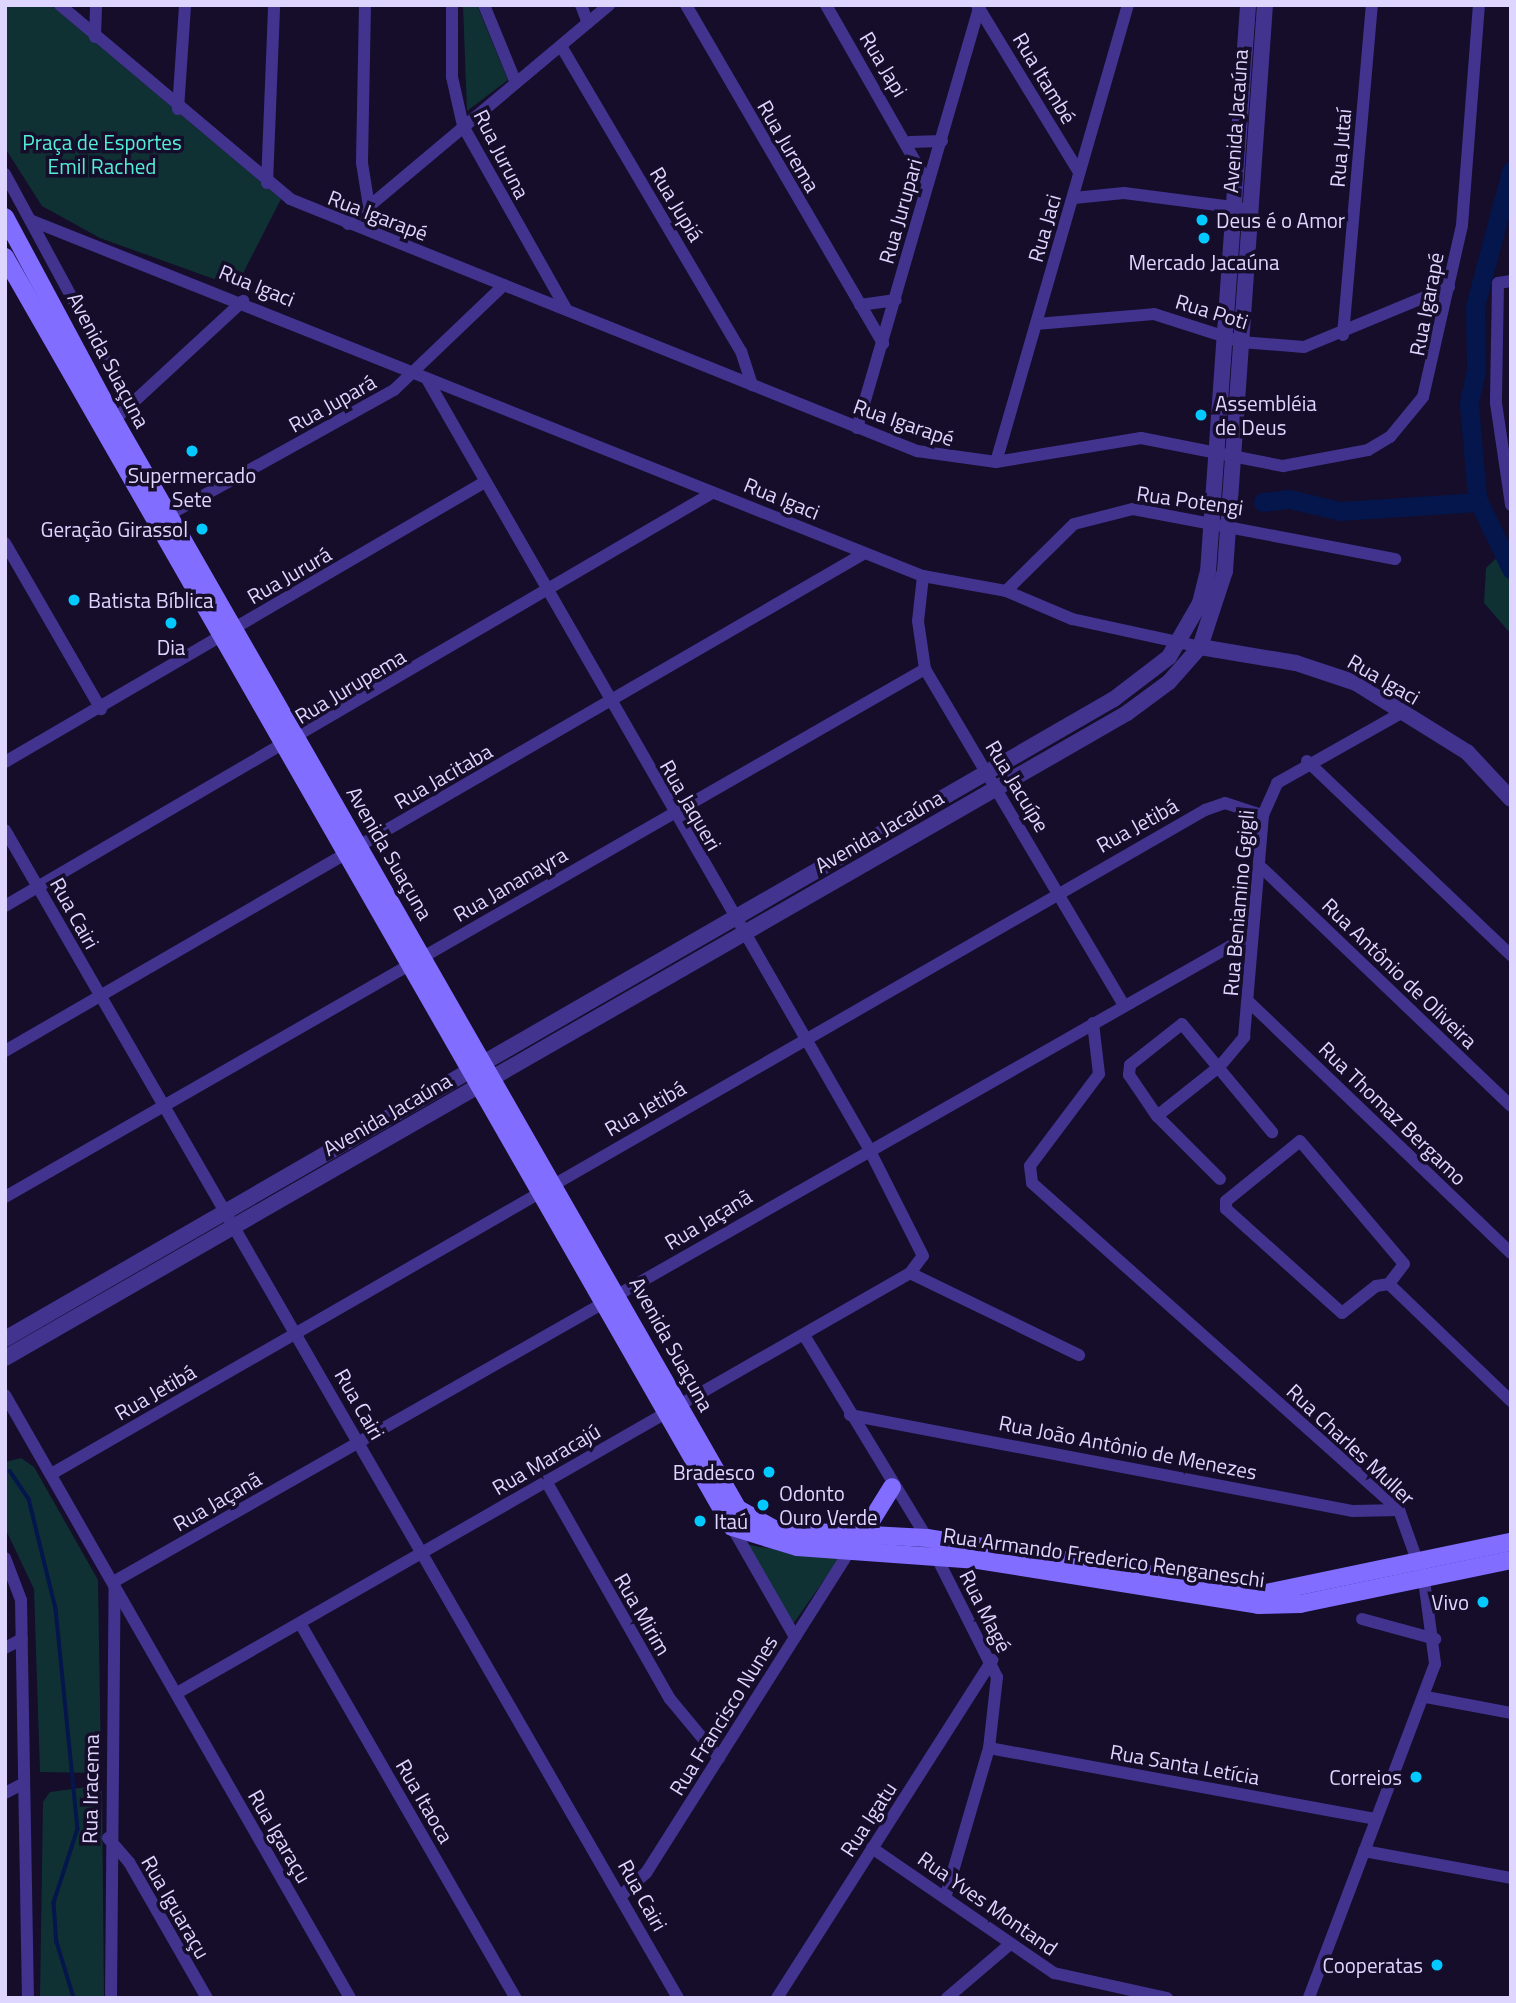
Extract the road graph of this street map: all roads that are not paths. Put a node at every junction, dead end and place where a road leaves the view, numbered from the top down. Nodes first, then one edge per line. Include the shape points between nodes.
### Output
1 (60, 5) edge
2 (96, 5) edge
3 (184, 5) edge
4 (274, 5) edge
5 (365, 5) edge
6 (452, 5) edge
7 (484, 5) edge
8 (581, 5) edge
9 (608, 5) edge
10 (686, 5) edge
11 (826, 5) edge
12 (1128, 5) edge
13 (1248, 5) edge
14 (1265, 5) edge
15 (1371, 5) edge
16 (1479, 5) edge
17 (979, 6) edge
18 (588, 23) junction
19 (95, 37) junction
20 (561, 46) junction
21 (516, 83) junction
22 (178, 109) junction
23 (463, 126) junction
24 (942, 141) junction
25 (909, 142) junction
26 (1079, 172) junction
27 (5, 174) edge
28 (927, 182) junction
29 (267, 183) junction
30 (1074, 198) junction
31 (1231, 204) junction
32 (369, 206) junction
33 (1250, 211) junction
34 (5, 217) edge
35 (30, 219) junction
36 (348, 224) junction
37 (6, 263) edge
38 (1504, 282) edge
39 (504, 285) junction
40 (1449, 287) junction
41 (895, 300) junction
42 (243, 301) junction
43 (860, 305) junction
44 (565, 307) junction
45 (1036, 324) junction
46 (1223, 334) junction
47 (1343, 335) junction
48 (1511, 341) edge
49 (1241, 342) junction
50 (1496, 342) junction
51 (883, 344) junction
52 (421, 377) junction
53 (752, 385) junction
54 (1511, 402) edge
55 (129, 403) junction
56 (1496, 403) junction
57 (114, 420) junction
58 (858, 428) junction
59 (1226, 457) junction
60 (996, 462) junction
61 (1506, 462) edge
62 (483, 483) junction
63 (712, 493) junction
64 (1511, 505) edge
65 (163, 518) junction
66 (1223, 522) junction
67 (5, 543) edge
68 (863, 554) junction
69 (1395, 559) dead end
70 (923, 576) junction
71 (1006, 591) junction
72 (544, 592) junction
73 (227, 633) junction
74 (1179, 643) junction
75 (1200, 647) junction
76 (925, 669) junction
77 (609, 703) junction
78 (101, 709) junction
79 (1401, 713) junction
80 (291, 743) junction
81 (1307, 761) junction
82 (5, 762) edge
83 (988, 772) junction
84 (996, 787) junction
85 (1511, 799) edge
86 (674, 813) junction
87 (1263, 815) junction
88 (5, 830) edge
89 (360, 846) junction
90 (343, 856) junction
91 (1262, 867) junction
92 (39, 887) junction
93 (1058, 891) junction
94 (5, 906) edge
95 (734, 917) junction
96 (744, 934) junction
97 (1250, 935) junction
98 (1511, 955) edge
99 (415, 959) junction
100 (100, 997) junction
101 (1248, 1001) junction
102 (1124, 1005) junction
103 (1093, 1023) junction
104 (804, 1039) junction
105 (5, 1051) edge
106 (1220, 1066) junction
107 (481, 1073) junction
108 (164, 1106) junction
109 (1511, 1106) edge
110 (1157, 1116) junction
111 (1272, 1132) dead end
112 (868, 1147) junction
113 (1220, 1179) dead end
114 (545, 1187) junction
115 (5, 1197) edge
116 (230, 1220) junction
117 (1511, 1253) edge
118 (910, 1273) junction
119 (1389, 1284) junction
120 (612, 1298) junction
121 (296, 1334) junction
122 (804, 1335) junction
123 (5, 1339) edge
124 (1079, 1355) dead end
125 (5, 1358) edge
126 (5, 1395) edge
127 (1511, 1401) edge
128 (673, 1410) junction
129 (850, 1415) junction
130 (360, 1442) junction
131 (53, 1473) junction
132 (545, 1481) junction
133 (892, 1487) junction
134 (738, 1509) joint
135 (1399, 1510) junction
136 (732, 1527) junction
137 (863, 1534) junction
138 (1511, 1542) edge
139 (930, 1546) junction
140 (850, 1550) junction
141 (424, 1551) junction
142 (5, 1558) edge
143 (1511, 1560) edge
144 (1421, 1571) junction
145 (115, 1581) junction
146 (1362, 1619) dead end
147 (300, 1623) junction
148 (795, 1637) junction
149 (22, 1639) junction
150 (1435, 1639) junction
151 (5, 1648) edge
152 (992, 1660) junction
153 (177, 1693) junction
154 (1426, 1697) junction
155 (1511, 1713) edge
156 (989, 1748) junction
157 (719, 1758) junction
158 (23, 1784) junction
159 (5, 1793) edge
160 (1374, 1819) junction
161 (108, 1838) junction
162 (872, 1848) junction
163 (1364, 1851) junction
164 (1511, 1878) edge
165 (622, 1895) junction
166 (946, 1895) junction
167 (1009, 1945) junction
168 (29, 1998) edge
169 (111, 1998) edge
170 (207, 1998) edge
171 (350, 1998) edge
172 (516, 1998) edge
173 (678, 1998) edge
174 (777, 1998) edge
175 (947, 1998) edge
176 (1167, 1998) edge
177 (1309, 1998) edge

1 - 19 street, Rua Igarapé
2 - 19 street
3 - 22 street
4 - 29 street
5 - 32 street via 362,163
6 - 23 street, Rua Juruna via 452,77
7 - 21 street
8 - 18 street
9 - 18 street
10 - 43 street, Rua Jurema
11 - 25 street, Rua Japi
12 - 26 street, Rua Jaci
13 - 31 street, Avenida Jacaúna
14 - 33 street, Avenida Jacaúna
15 - 47 street, Rua Jutaí
16 - 40 street, Rua Igarapé via 1462,225
17 - 24 street, Rua Jurupari
17 - 26 street, Rua Itambé
18 - 20 street
19 - 22 street, Rua Igarapé
20 - 21 street
20 - 53 street, Rua Jupiá via 741,351
21 - 23 street
22 - 29 street, Rua Igarapé
23 - 32 street
23 - 44 street, Rua Juruna
24 - 25 street
24 - 28 street, Rua Jurupari
25 - 28 street, Rua Japi
26 - 30 street, Rua Jaci
27 - 35 street
28 - 41 street, Rua Jurupari
29 - 36 street, Rua Igarapé
30 - 31 street via 1124,193
30 - 45 street, Rua Jaci
31 - 33 street
31 - 46 street, Avenida Jacaúna
32 - 36 street
33 - 49 street, Avenida Jacaúna
34 - 57 main road, Avenida Suaçuna
35 - 42 street, Rua Igaci
35 - 55 street
36 - 39 street, Rua Igarapé
37 - 65 main road, Avenida Suaçuna
38 - 50 street
39 - 44 street, Rua Igarapé
39 - 52 street, Rua Jupará
40 - 47 street, Rua Poti via 1401,303
40 - 59 street, Rua Igarapé via 1432,374 1411,416 1390,437 1313,465
41 - 43 street
41 - 51 street, Rua Jurupari
42 - 52 street, Rua Igaci
42 - 55 street
43 - 51 street, Rua Jurema
44 - 53 street, Rua Igarapé
45 - 46 street, Rua Poti via 1154,314
45 - 60 street, Rua Jaci
46 - 49 street, Rua Poti
46 - 59 street, Avenida Jacaúna
47 - 49 street, Rua Poti via 1304,347
48 - 50 street
49 - 59 street, Avenida Jacaúna
50 - 56 street
51 - 58 street, Rua Jurupari
52 - 62 street, Rua Jaqueri
52 - 63 street, Rua Igaci
52 - 65 street, Rua Jupará
53 - 58 street, Rua Igarapé
54 - 56 street
55 - 57 street
56 - 61 street
57 - 65 main road, Avenida Suaçuna
58 - 60 street, Rua Igarapé via 945,459
59 - 60 street, Rua Igarapé via 1141,438
59 - 66 street, Avenida Jacaúna
61 - 64 street
62 - 72 street, Rua Jaqueri
62 - 73 street, Rua Jururá
63 - 68 street, Rua Igaci
63 - 72 street, Rua Jurupema
65 - 73 main road, Avenida Suaçuna
66 - 69 street, Rua Potengi
66 - 71 street, Rua Potengi via 1133,509 1090,516 1059,534
66 - 74 street, Avenida Jacaúna via 1200,603
66 - 75 street, Avenida Jacaúna via 1225,571
67 - 78 street
68 - 70 street, Rua Igaci
68 - 77 street, Rua Jacitaba
70 - 71 street, Rua Igaci
70 - 76 street, Rua Jacuípe via 918,621
71 - 74 street, Rua Igaci via 1072,619
72 - 77 street, Rua Jaqueri
72 - 80 street, Rua Jurupema
73 - 78 street, Rua Jururá
73 - 80 main road, Avenida Suaçuna
74 - 75 street, Rua Igaci
74 - 83 street, Avenida Jacaúna via 1146,678
75 - 79 street, Rua Igaci via 1332,673
75 - 84 street, Avenida Jacaúna via 1169,682 1127,713
76 - 83 street, Rua Jacuípe
76 - 86 street, Rua Jananayra
77 - 86 street, Rua Jaqueri
77 - 89 street, Rua Jacitaba
78 - 82 street, Rua Jururá
79 - 81 street, Rua Beniamino Ggigli
79 - 85 street, Rua Igaci via 1467,752
80 - 89 main road, Avenida Suaçuna
80 - 90 main road, Avenida Suaçuna
80 - 92 street, Rua Jurupema
81 - 87 street, Rua Beniamino Ggigli via 1277,783
81 - 98 street
83 - 84 street, Rua Jacuípe
83 - 95 street, Avenida Jacaúna
84 - 93 street, Rua Jacuípe
84 - 96 street, Avenida Jacaúna
86 - 95 street, Rua Jaqueri
86 - 99 street, Rua Jananayra
87 - 91 street, Rua Beniamino Ggigli
87 - 93 street, Rua Jetibá via 1243,805 1205,810
88 - 92 street, Rua Cairi
89 - 90 street, Rua Jacitaba
89 - 99 main road, Avenida Suaçuna
90 - 99 main road, Avenida Suaçuna
90 - 100 street, Rua Jacitaba
91 - 97 street, Rua Beniamino Ggigli
91 - 109 street, Rua Antônio de Oliveira
92 - 94 street, Rua Jurupema
92 - 100 street, Rua Cairi
93 - 102 street, Rua Jacuípe
93 - 104 street, Rua Jetibá
95 - 96 street, Rua Jaqueri
95 - 107 street, Avenida Jacaúna
96 - 104 street, Rua Jaqueri
96 - 107 street, Avenida Jacaúna
97 - 101 street, Rua Beniamino Ggigli
97 - 102 street, Rua Jaçanã
99 - 107 main road, Avenida Suaçuna
99 - 108 street, Rua Jananayra
100 - 105 street, Rua Jacitaba
100 - 108 street, Rua Cairi
101 - 106 street, Rua Beniamino Ggigli via 1240,1045
101 - 117 street, Rua Thomaz Bergamo
102 - 103 street, Rua Jaçanã
103 - 112 street, Rua Jaçanã
103 - 135 street, Rua Charles Muller via 1099,1074 1030,1166 1032,1183
104 - 112 street, Rua Jaqueri
104 - 114 street, Rua Jetibá
106 - 110 street
106 - 110 street via 1186,1026 1175,1025 1128,1068
106 - 111 street
107 - 114 main road, Avenida Suaçuna
107 - 116 street, Avenida Jacaúna
108 - 115 street, Rua Jananayra
108 - 116 street, Rua Cairi
110 - 113 street
112 - 118 street, Rua Jaqueri via 923,1249
112 - 120 street, Rua Jaçanã
114 - 120 main road, Avenida Suaçuna
114 - 121 street, Rua Jetibá
116 - 121 street, Rua Cairi
116 - 123 street, Avenida Jacaúna
116 - 125 street, Avenida Jacaúna
118 - 122 street, Rua Maracajú
118 - 124 street
119 - 119 street via 1340,1312 1228,1213 1226,1201 1300,1141 1404,1261
119 - 127 street
120 - 128 main road, Avenida Suaçuna
120 - 130 street, Rua Jaçanã
121 - 130 street, Rua Cairi
121 - 131 street, Rua Jetibá
122 - 128 street, Rua Maracajú
122 - 129 street, Rua Magé
126 - 131 street
128 - 132 street, Rua Maracajú
128 - 134 main road, Avenida Suaçuna
128 - 136 main road, Avenida Suaçuna
129 - 133 street, Rua Magé
129 - 135 street, Rua João Antônio de Menezes via 1353,1511
130 - 141 street, Rua Cairi
130 - 145 street, Rua Jaçanã
131 - 145 street
132 - 141 street, Rua Maracajú
132 - 157 street, Rua Mirim via 670,1699
133 - 137 main road
133 - 139 street, Rua Magé
134 - 137 main road, Rua Armando Frederico Renganeschi via 776,1530
135 - 144 street, Rua Charles Muller
136 - 140 main road, Rua Armando Frederico Renganeschi via 761,1541
136 - 148 street
137 - 139 main road, Rua Armando Frederico Renganeschi
138 - 144 main road, Rua Armando Frederico Renganeschi
139 - 140 main road, Rua Armando Frederico Renganeschi
139 - 144 main road, Rua Armando Frederico Renganeschi via 1258,1605 1300,1604
139 - 152 street, Rua Magé
140 - 148 street, Rua Francisco Nunes
141 - 147 street, Rua Maracajú
141 - 165 street, Rua Cairi
142 - 149 street via 21,1600
143 - 144 main road, Rua Armando Frederico Renganeschi
144 - 150 street, Rua Charles Muller
145 - 153 street
145 - 161 street, Rua Iracema
146 - 150 street
147 - 153 street, Rua Maracajú
147 - 172 street, Rua Itaoca
148 - 157 street, Rua Francisco Nunes
149 - 151 street
149 - 158 street
150 - 154 street, Rua Charles Muller
152 - 156 street, Rua Magé via 997,1692
152 - 162 street, Rua Igatu
153 - 171 street, Rua Igaraçu
154 - 155 street
154 - 160 street, Rua Charles Muller
156 - 160 street, Rua Santa Letícia
156 - 166 street, Rua Magé
157 - 165 street, Rua Francisco Nunes via 646,1873
158 - 159 street
158 - 168 street
160 - 163 street, Rua Charles Muller
161 - 169 street, Rua Iracema
161 - 170 street, Rua Iguaraçu via 129,1862
162 - 166 street, Rua Yves Montand
162 - 174 street, Rua Igatu
163 - 164 street
163 - 177 street, Rua Charles Muller
165 - 173 street, Rua Cairi
166 - 167 street, Rua Yves Montand
167 - 175 street
167 - 176 street, Rua Yves Montand via 1054,1973

